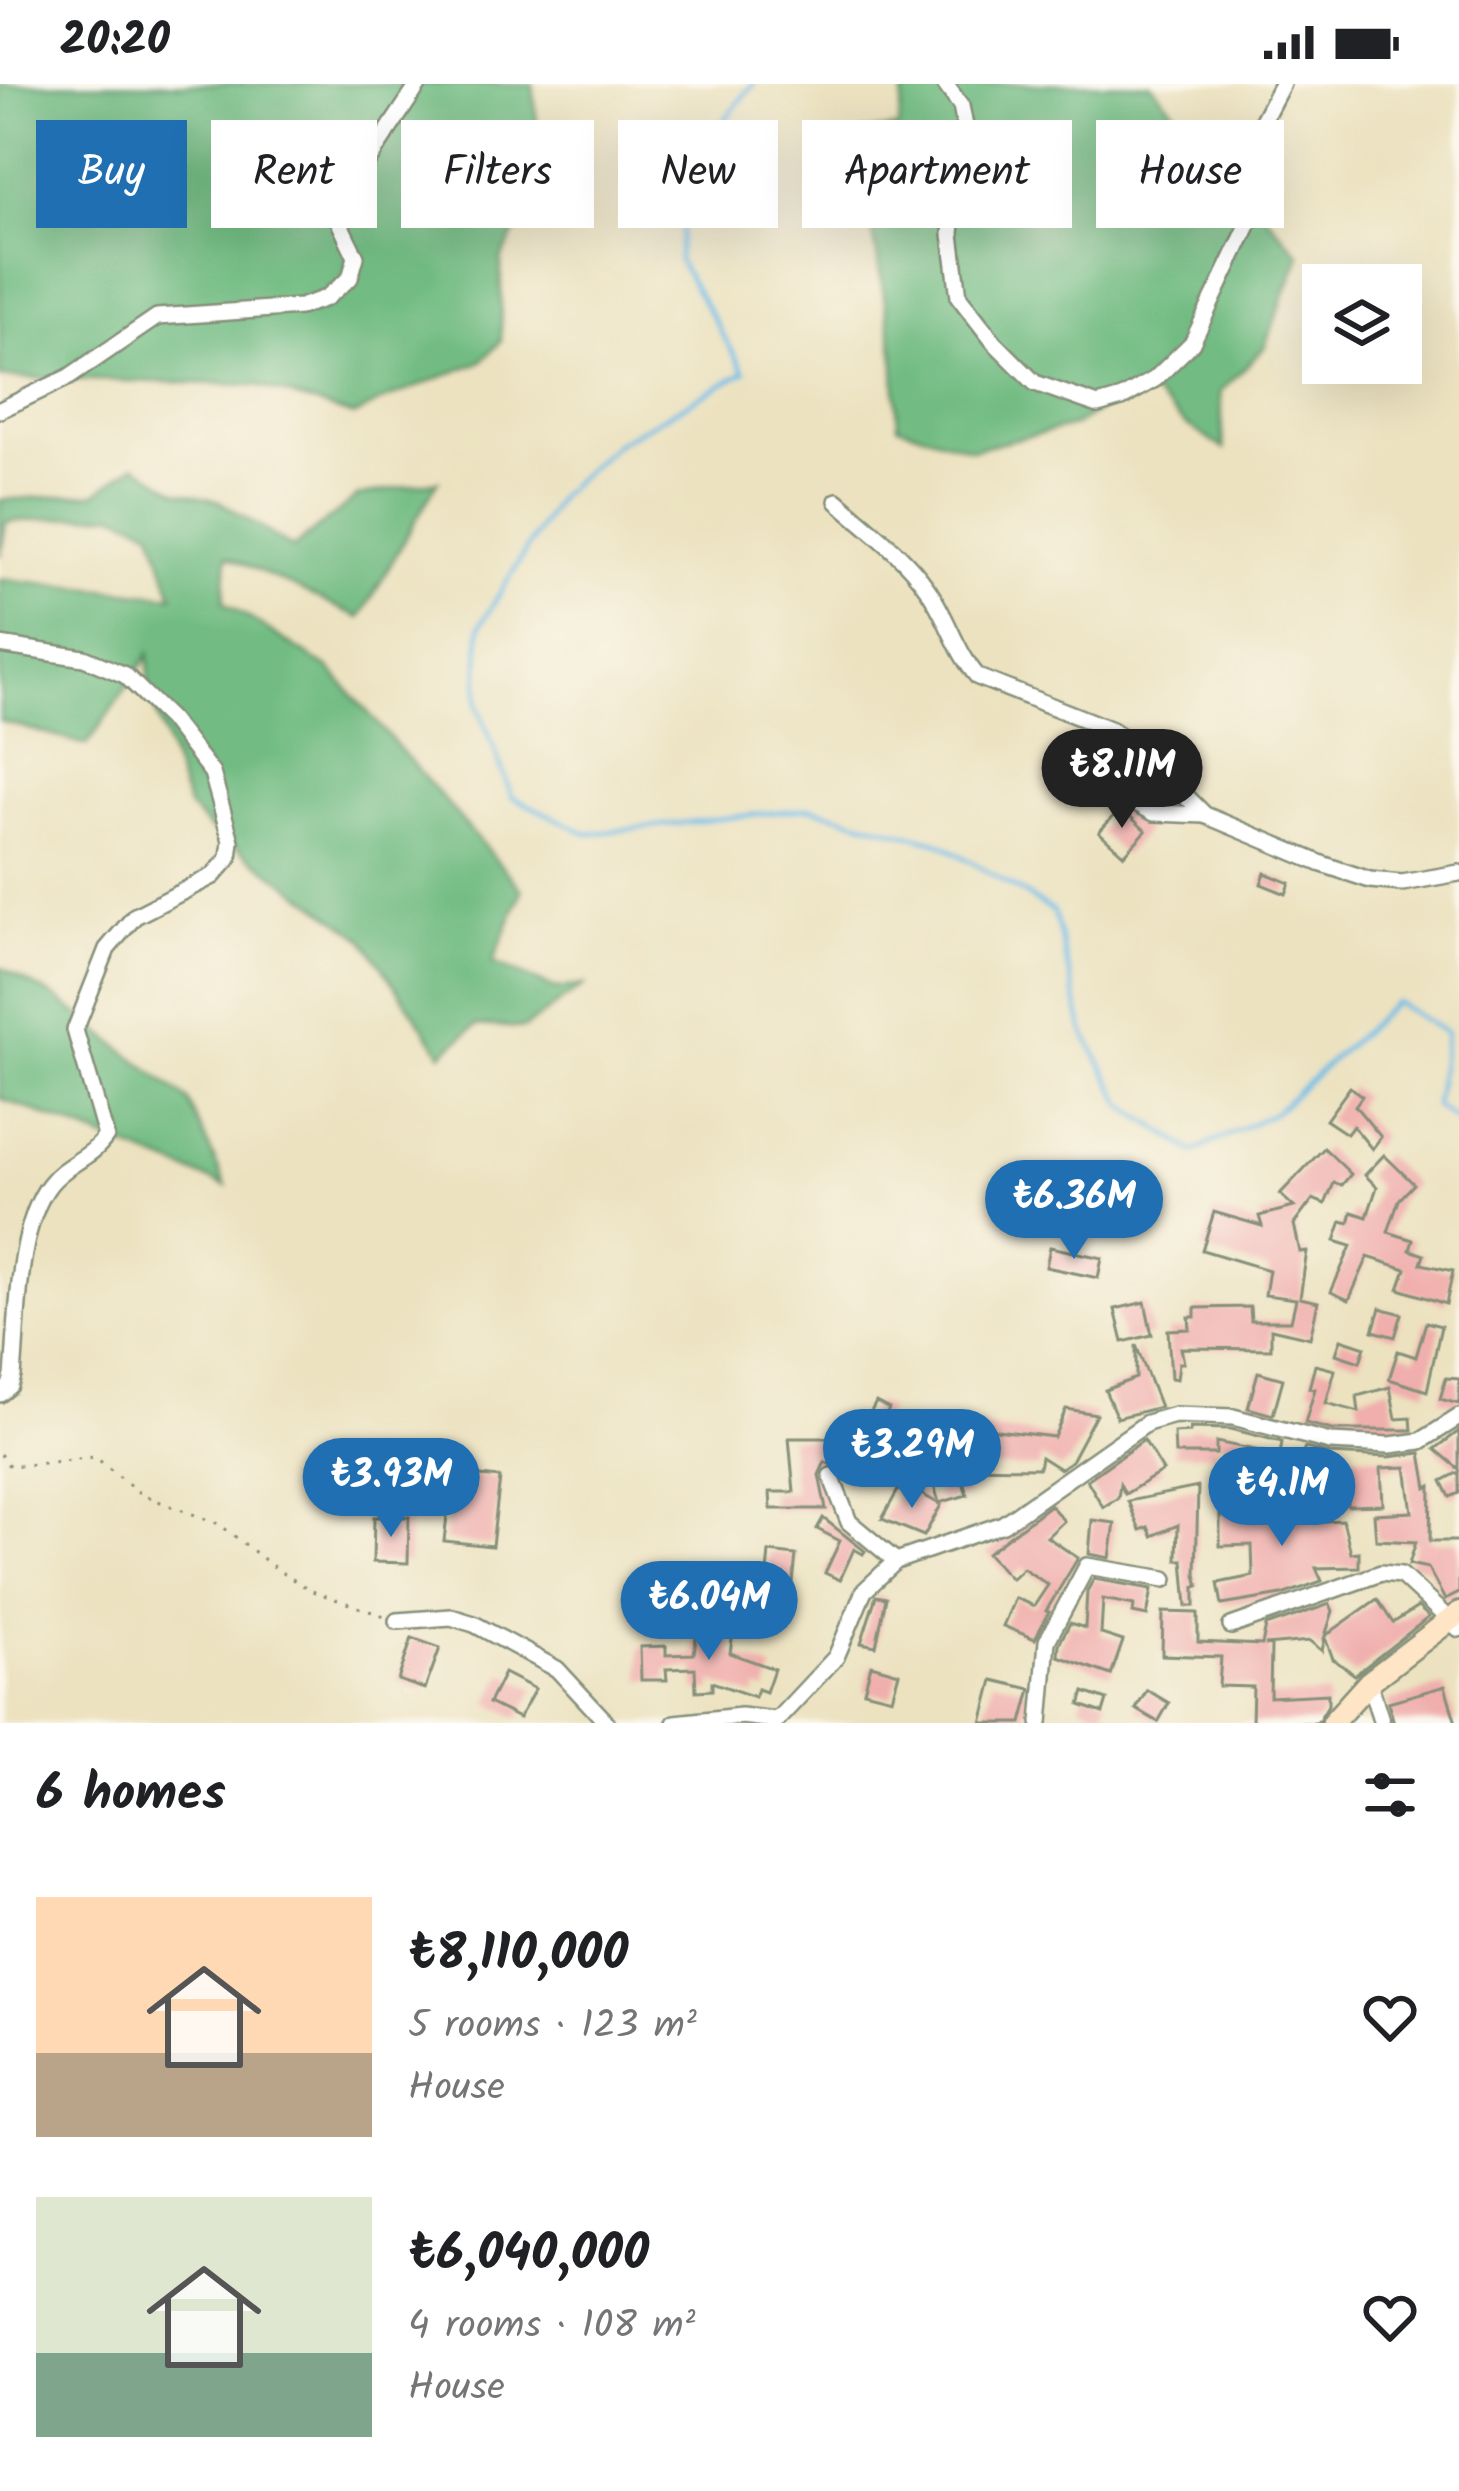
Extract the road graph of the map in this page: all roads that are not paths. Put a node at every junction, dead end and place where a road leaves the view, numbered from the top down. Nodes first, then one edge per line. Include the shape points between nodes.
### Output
1 (419, 84) edge
2 (945, 84) edge
3 (1282, 84) edge
4 (0, 410) edge
5 (837, 501) dead end
6 (0, 645) edge
7 (1125, 797) dead end
8 (1205, 815) junction
9 (1459, 873) edge
10 (0, 1394) edge
11 (1459, 1418) edge
12 (831, 1477) dead end
13 (896, 1561) junction
14 (1165, 1579) dead end
15 (397, 1621) road end
16 (1456, 1621) edge
17 (1231, 1626) dead end
18 (1369, 1682) junction
19 (774, 1722) edge
20 (608, 1723) edge
21 (675, 1723) edge
22 (1040, 1723) edge
23 (1332, 1723) edge
24 (1382, 1723) edge

1 - 4 street via 338,206 356,257 350,278 326,298 300,307 157,317 69,377
2 - 3 street via 966,131 951,234 959,297 1035,383 1098,405 1155,380 1192,343 1261,198 1261,124
5 - 8 street via 914,572 978,677 1112,730
6 - 10 street via 84,658 125,675 212,773 231,841 213,876 135,916 107,950 75,1030 106,1136 42,1198 21,1282 14,1376
7 - 8 street via 1154,812
8 - 9 street via 1370,880 1418,883
11 - 13 street via 1420,1441 1390,1445 1330,1442 1233,1417 1175,1415 1147,1423 1004,1524
12 - 13 street via 849,1522
13 - 19 street via 864,1592 836,1658
14 - 22 street via 1087,1566 1047,1641
15 - 20 street via 451,1617 474,1624 557,1669
16 - 17 street via 1401,1574 1381,1574
16 - 18 street
18 - 23 street
18 - 24 street
19 - 21 street via 741,1716

